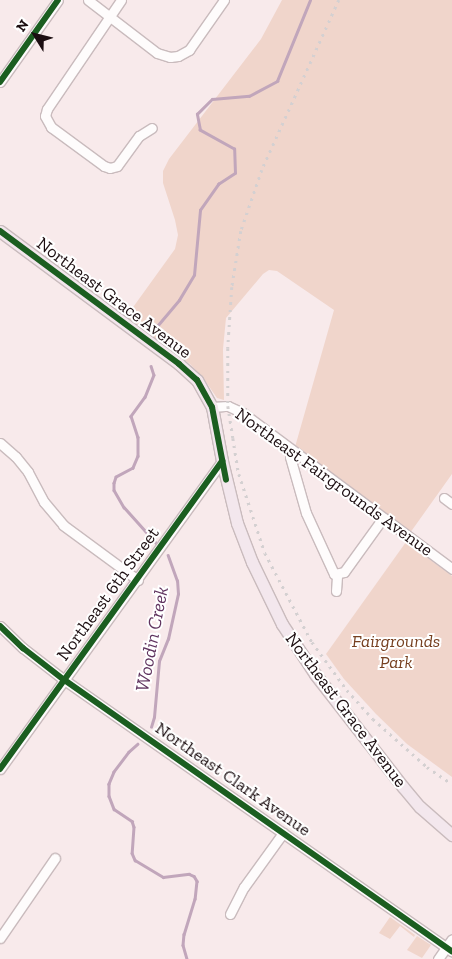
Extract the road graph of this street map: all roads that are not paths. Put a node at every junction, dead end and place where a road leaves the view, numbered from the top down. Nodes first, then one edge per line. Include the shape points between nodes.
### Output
1 (58, 0) edge
2 (88, 0) edge
3 (121, 0) edge
4 (224, 0) edge
5 (109, 17) junction
6 (0, 82) edge
7 (152, 128) dead end
8 (0, 231) edge
9 (212, 407) junction
10 (0, 443) edge
11 (292, 450) junction
12 (222, 461) junction
13 (383, 518) junction
14 (452, 569) edge
15 (337, 575) junction
16 (138, 580) junction
17 (336, 591) dead end
18 (0, 626) edge
19 (63, 679) junction
20 (0, 769) edge
21 (283, 833) junction
22 (452, 835) edge
23 (56, 858) dead end
24 (230, 914) dead end
25 (0, 938) edge
26 (452, 939) edge
27 (449, 949) edge
28 (438, 959) edge

1 - 6 street
2 - 5 street
3 - 5 street
4 - 5 street via 189,50 174,57 157,53
5 - 7 street via 45,116 51,126 110,168 117,166 139,136
8 - 9 main road, Northeast Grace Avenue via 187,371
9 - 11 street, Northeast Fairgrounds Avenue via 228,406 243,412
9 - 12 main road, Northeast Grace Avenue
10 - 16 street via 28,472 44,502 63,525
11 - 13 street, Northeast Fairgrounds Avenue
11 - 15 street via 290,457 306,513 331,570
12 - 16 street, Northeast 6th Street
12 - 22 main road, Northeast Grace Avenue via 237,523 282,624 315,674 403,787
13 - 14 street, Northeast Fairgrounds Avenue
13 - 15 street via 344,572
15 - 17 street
16 - 19 street, Northeast 6th Street
18 - 19 street, Northeast Clark Avenue
19 - 20 street, Northeast 6th Street
19 - 21 street, Northeast Clark Avenue
21 - 24 street via 244,887
21 - 27 street, Northeast Clark Avenue
23 - 25 street
26 - 27 street
27 - 28 street

